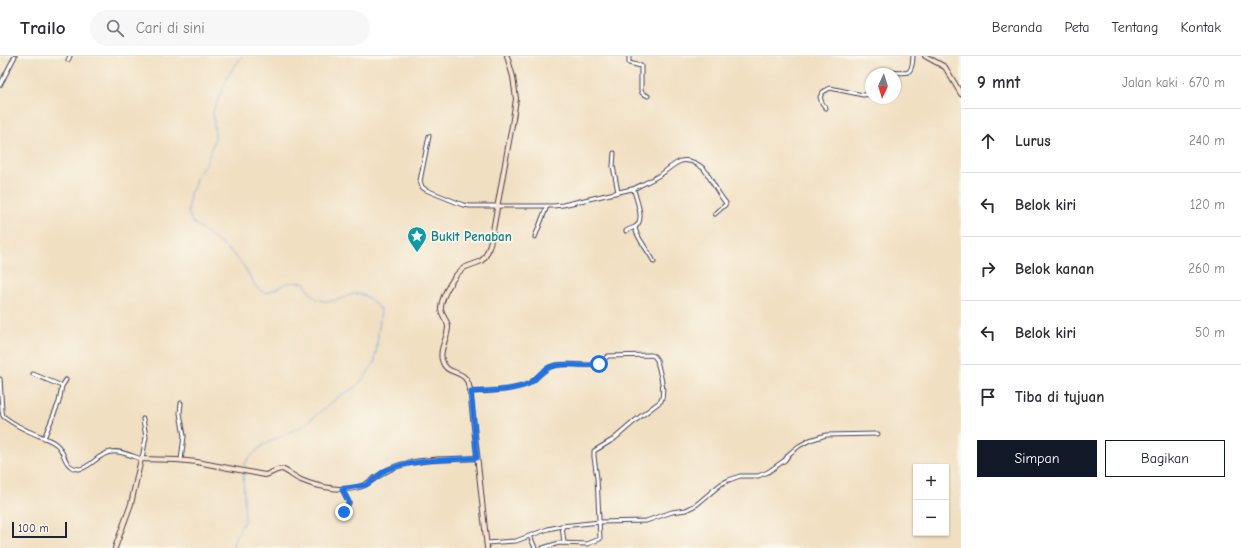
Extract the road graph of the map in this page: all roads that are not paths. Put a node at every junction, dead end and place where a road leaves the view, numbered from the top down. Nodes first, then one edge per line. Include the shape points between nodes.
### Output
1 (15, 56) edge
2 (70, 56) edge
3 (507, 56) edge
4 (629, 56) edge
5 (913, 56) edge
6 (925, 56) edge
7 (68, 60) dead end
8 (901, 73) edge
9 (0, 85) edge
10 (961, 94) edge
11 (865, 95) edge
12 (648, 96) dead end
13 (826, 108) dead end
14 (429, 136) dead end
15 (614, 153) dead end
16 (633, 189) junction
17 (618, 192) junction
18 (497, 206) junction
19 (547, 206) junction
20 (715, 214) dead end
21 (635, 227) junction
22 (626, 230) dead end
23 (535, 237) dead end
24 (654, 262) dead end
25 (33, 374) dead end
26 (0, 379) edge
27 (66, 380) dead end
28 (62, 386) junction
29 (471, 392) junction
30 (181, 403) dead end
31 (142, 419) dead end
32 (878, 434) dead end
33 (44, 438) junction
34 (477, 458) junction
35 (142, 459) junction
36 (181, 460) junction
37 (342, 489) junction
38 (345, 514) dead end
39 (600, 522) junction
40 (562, 526) junction
41 (530, 536) junction
42 (486, 543) junction
43 (564, 544) junction
44 (115, 548) edge
45 (487, 548) edge
46 (535, 548) edge
47 (542, 548) edge

1 - 9 street
2 - 7 street
3 - 18 street via 516,99
4 - 12 street via 629,63 642,66 641,90
5 - 8 street via 912,68 908,73
6 - 10 street via 945,67
11 - 13 street via 830,88 820,97
14 - 18 street via 420,181 422,187 463,205
15 - 17 street via 613,166
16 - 17 street
16 - 20 street via 681,162 692,162 703,168 726,203
16 - 21 street via 640,213 640,219
17 - 19 street via 563,205
18 - 19 street
18 - 29 street via 492,236 484,257 463,268 456,276 441,308 448,327 442,349 442,362 446,368 466,378
19 - 23 street
21 - 22 street
21 - 24 street via 637,235
25 - 28 street
26 - 33 street via 3,416
27 - 28 street
28 - 33 street via 59,402
29 - 34 street
29 - 39 street via 521,386 552,366 596,365 612,355 654,356 662,387 661,401 614,439 594,451
30 - 36 street via 184,436
31 - 35 street via 146,437
32 - 39 street via 826,435 810,440 799,446 772,470 761,475 740,476 721,484 691,508 646,521
33 - 35 street via 58,446 67,464 78,469 112,452
34 - 37 street via 401,465 386,470 366,485
34 - 42 street
35 - 36 street
35 - 44 street via 130,508
36 - 37 street via 264,475 282,469 307,482
37 - 38 street via 349,502 344,510
39 - 40 street
39 - 43 street via 599,540 584,545
40 - 41 street
40 - 43 street
41 - 42 street via 516,541
41 - 46 street
42 - 45 street
43 - 47 street

